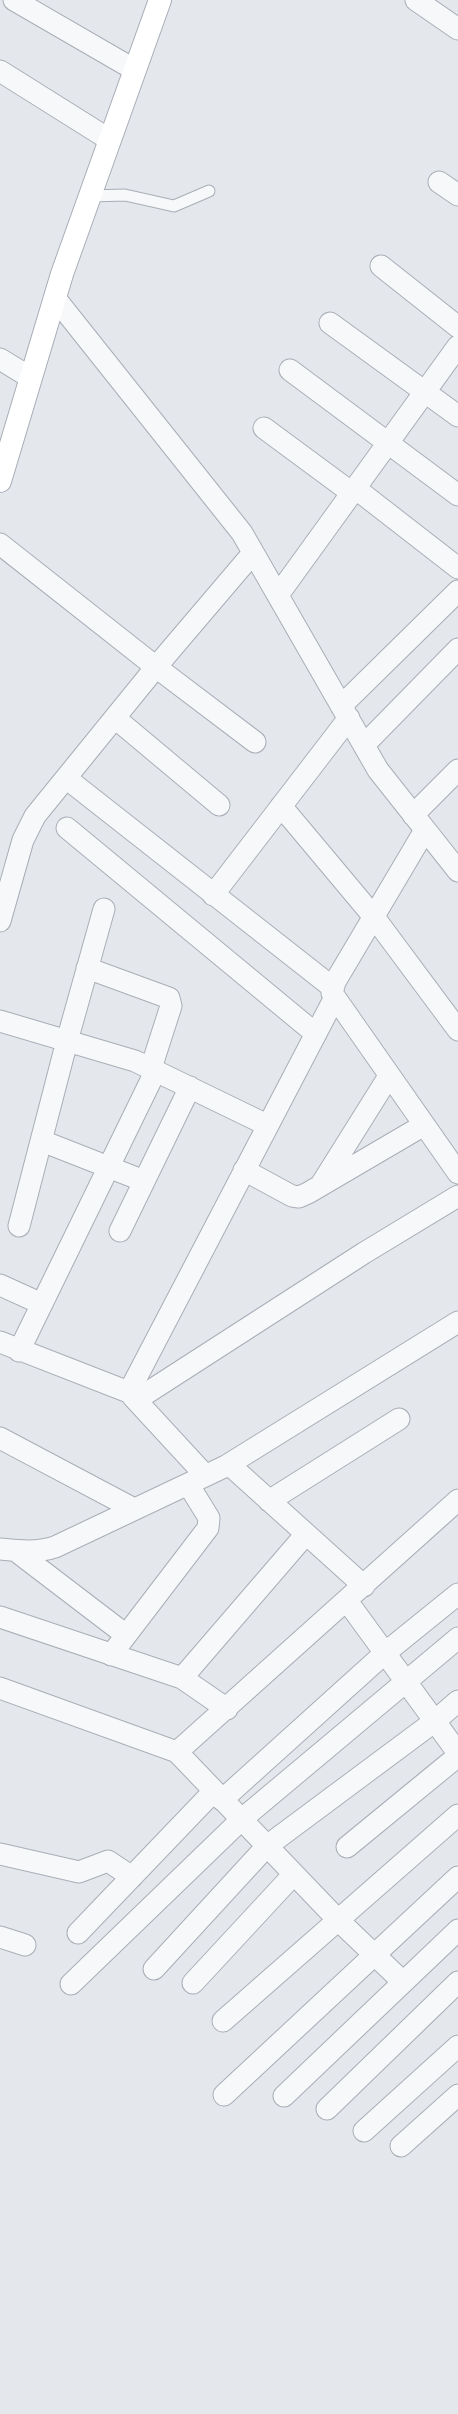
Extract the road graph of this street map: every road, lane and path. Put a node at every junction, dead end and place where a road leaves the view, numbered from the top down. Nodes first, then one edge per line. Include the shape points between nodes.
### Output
1 (14, 0) edge
2 (416, 0) edge
3 (155, 2) edge
4 (458, 29) edge
5 (135, 70) junction
6 (0, 71) edge
7 (110, 140) junction
8 (439, 182) dead end
9 (209, 191) dead end
10 (458, 195) edge
11 (90, 196) junction
12 (381, 266) dead end
13 (55, 298) junction
14 (330, 323) dead end
15 (458, 327) edge
16 (458, 346) edge
17 (0, 359) edge
18 (290, 370) dead end
19 (31, 378) junction
20 (425, 391) junction
21 (458, 416) edge
22 (264, 428) dead end
23 (6, 438) edge
24 (388, 443) junction
25 (0, 481) edge
26 (353, 491) junction
27 (458, 495) edge
28 (0, 544) edge
29 (253, 553) junction
30 (458, 568) edge
31 (458, 591) edge
32 (278, 595) junction
33 (458, 649) edge
34 (156, 667) junction
35 (345, 712) junction
36 (115, 718) junction
37 (255, 742) dead end
38 (364, 745) junction
39 (458, 770) edge
40 (66, 778) junction
41 (219, 805) dead end
42 (281, 806) junction
43 (419, 822) junction
44 (67, 828) dead end
45 (458, 871) edge
46 (5, 882) edge
47 (213, 895) junction
48 (104, 908) dead end
49 (374, 916) junction
50 (0, 922) edge
51 (87, 968) junction
52 (333, 993) junction
53 (0, 1021) edge
54 (458, 1030) edge
55 (316, 1034) junction
56 (66, 1041) junction
57 (154, 1069) junction
58 (389, 1076) junction
59 (190, 1087) junction
60 (424, 1124) junction
61 (267, 1125) junction
62 (42, 1141) junction
63 (109, 1167) junction
64 (244, 1170) junction
65 (458, 1173) edge
66 (144, 1181) junction
67 (320, 1187) junction
68 (458, 1196) edge
69 (19, 1226) dead end
70 (120, 1231) dead end
71 (0, 1285) edge
72 (42, 1304) junction
73 (458, 1322) edge
74 (0, 1342) edge
75 (19, 1351) junction
76 (134, 1397) junction
77 (399, 1419) dead end
78 (0, 1438) edge
79 (226, 1466) junction
80 (196, 1479) junction
81 (458, 1500) edge
82 (269, 1501) junction
83 (134, 1509) junction
84 (306, 1534) junction
85 (8, 1550) edge
86 (364, 1586) junction
87 (458, 1594) edge
88 (348, 1601) junction
89 (0, 1617) edge
90 (126, 1635) junction
91 (458, 1638) edge
92 (385, 1653) junction
93 (111, 1654) junction
94 (182, 1678) junction
95 (407, 1683) junction
96 (0, 1688) edge
97 (458, 1701) edge
98 (227, 1709) junction
99 (435, 1721) junction
100 (177, 1752) junction
101 (458, 1753) edge
102 (458, 1756) edge
103 (218, 1795) junction
104 (458, 1814) edge
105 (242, 1819) junction
106 (267, 1846) junction
107 (347, 1847) dead end
108 (0, 1854) edge
109 (294, 1874) junction
110 (132, 1877) junction
111 (458, 1877) edge
112 (338, 1920) junction
113 (458, 1930) edge
114 (78, 1933) dead end
115 (0, 1937) edge
116 (25, 1945) dead end
117 (375, 1954) junction
118 (154, 1969) dead end
119 (403, 1982) junction
120 (458, 1982) edge
121 (193, 1983) dead end
122 (71, 1984) dead end
123 (223, 2021) dead end
124 (458, 2046) edge
125 (224, 2094) dead end
126 (458, 2095) edge
127 (284, 2096) dead end
128 (326, 2109) dead end
129 (364, 2131) dead end
130 (401, 2146) dead end

1 - 5 street
2 - 4 street
3 - 5 main road
5 - 7 main road
6 - 7 street
7 - 11 main road
8 - 10 street
9 - 11 lane via 174,206 125,195
11 - 13 main road
12 - 15 street
13 - 19 main road
13 - 29 street via 242,533
14 - 20 street
16 - 20 street
17 - 19 street
18 - 24 street
19 - 23 main road
20 - 21 street
20 - 24 street
22 - 26 street
23 - 25 main road
24 - 26 street
24 - 27 street
26 - 30 street
26 - 32 street
28 - 34 street
29 - 32 street
29 - 34 street
31 - 35 street
32 - 35 street
33 - 38 street
34 - 36 street
34 - 37 street
35 - 38 street
35 - 42 street
36 - 40 street
36 - 41 street
38 - 43 street via 378,770
39 - 43 street
40 - 46 street via 28,827
40 - 47 street
42 - 47 street
42 - 49 street
43 - 45 street
43 - 49 street
44 - 55 street
46 - 50 street
47 - 52 street
48 - 51 street
49 - 52 street
49 - 54 street
51 - 56 street
51 - 57 street via 169,998 171,1006
52 - 55 street
52 - 58 street
53 - 56 street
55 - 61 street
56 - 57 street
56 - 62 street
57 - 59 street
57 - 63 street
58 - 60 street
58 - 67 street
59 - 61 street
59 - 66 street
60 - 65 street
60 - 67 street
61 - 64 street
62 - 63 street
62 - 69 street
63 - 66 street
63 - 72 street
64 - 67 street via 292,1196 304,1195
64 - 76 street via 133,1383
66 - 70 street
68 - 76 street
71 - 72 street
72 - 75 street
73 - 79 street
74 - 75 street
75 - 76 street
76 - 80 street
77 - 82 street
78 - 83 street
79 - 80 street
79 - 82 street via 232,1467
80 - 83 street
80 - 90 street via 209,1518 208,1528
81 - 86 street
82 - 84 street
83 - 85 street via 43,1551
84 - 86 street
84 - 94 street
85 - 90 street
86 - 88 street
87 - 92 street
88 - 92 street
88 - 98 street
89 - 93 street
90 - 93 street
91 - 95 street
92 - 95 street
92 - 103 street
93 - 94 street
94 - 98 street
95 - 99 street
95 - 105 street
96 - 100 street
97 - 99 street
98 - 100 street
99 - 101 street
99 - 106 street
100 - 103 street
102 - 107 street
103 - 105 street
103 - 110 street
104 - 112 street
105 - 106 street
105 - 122 street
106 - 109 street
106 - 118 street
108 - 110 street via 79,1872 108,1861
109 - 112 street
109 - 121 street
110 - 114 street
111 - 117 street
112 - 117 street
112 - 123 street
113 - 119 street
115 - 116 street
117 - 119 street
117 - 125 street
119 - 127 street
120 - 128 street
124 - 129 street
126 - 130 street

